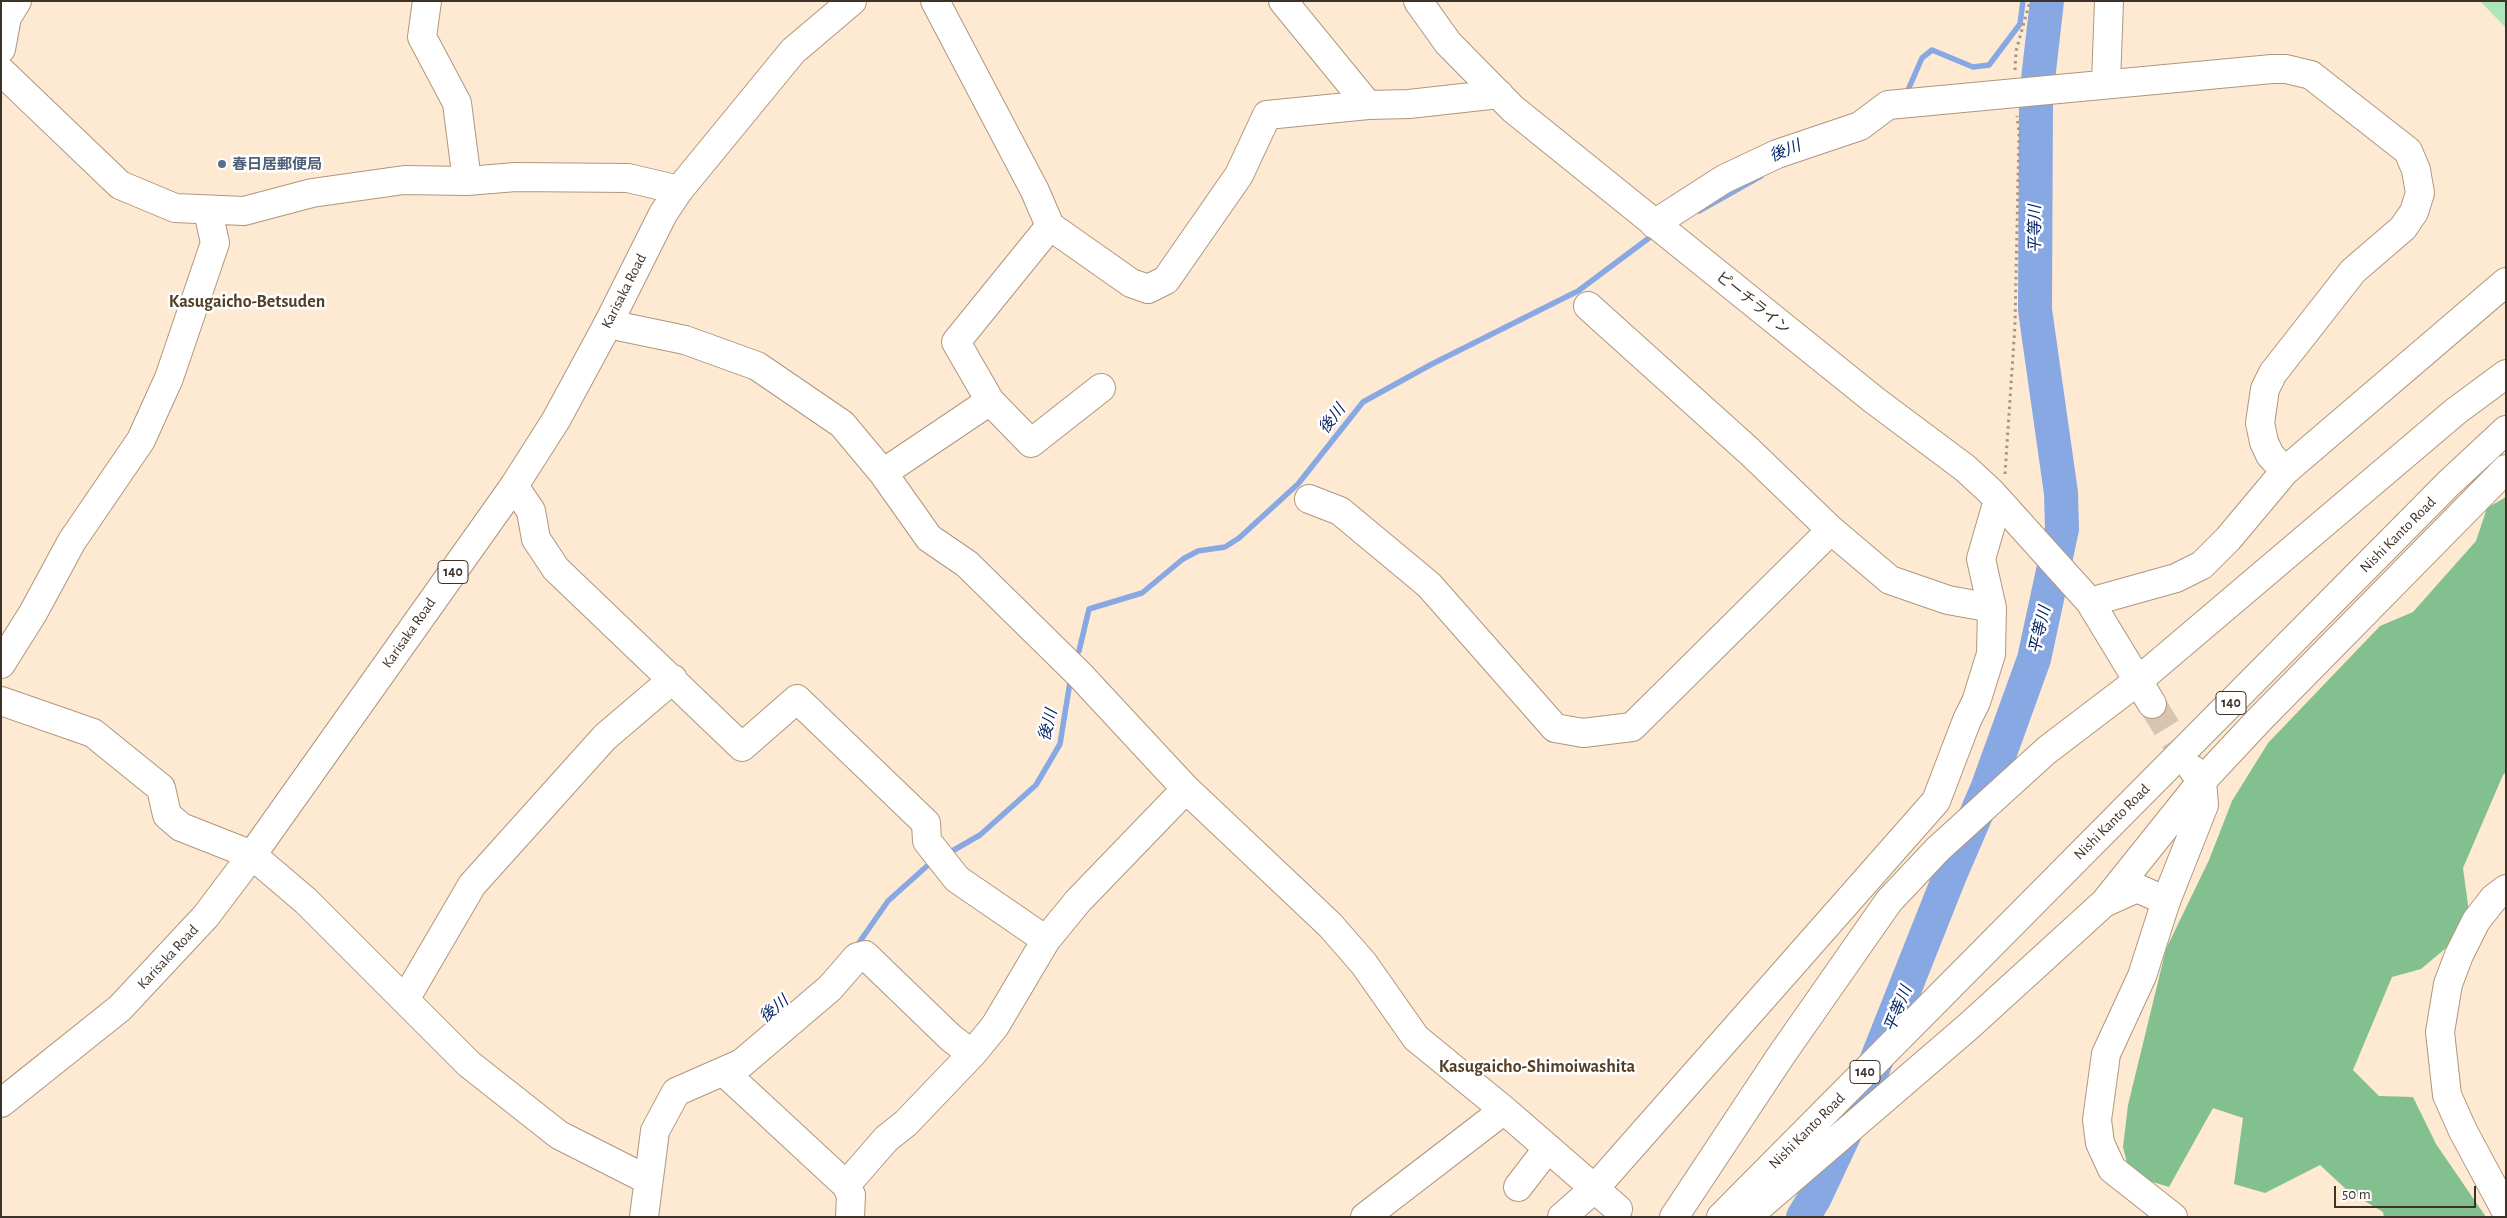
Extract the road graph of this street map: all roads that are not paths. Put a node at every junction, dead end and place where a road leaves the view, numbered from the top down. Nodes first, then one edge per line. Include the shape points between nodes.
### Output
1 (427, 1) edge
2 (852, 1) edge
3 (935, 1) edge
4 (1418, 1) edge
5 (2108, 1) edge
6 (1290, 4) edge
7 (8, 10) edge
8 (1, 49) edge
9 (1, 71) edge
10 (2096, 84) junction
11 (1499, 94) junction
12 (1368, 105) junction
13 (467, 181) junction
14 (679, 190) junction
15 (208, 211) junction
16 (1654, 224) junction
17 (1050, 226) junction
18 (2506, 282) edge
19 (1588, 306) dead end
20 (608, 324) junction
21 (2506, 374) edge
22 (1101, 388) dead end
23 (990, 401) junction
24 (2506, 430) edge
25 (2506, 469) edge
26 (2285, 471) junction
27 (883, 473) junction
28 (514, 486) junction
29 (1995, 496) junction
30 (1309, 500) dead end
31 (1831, 530) junction
32 (2090, 602) junction
33 (1992, 608) junction
34 (1, 664) edge
35 (673, 679) junction
36 (2139, 680) junction
37 (1, 701) edge
38 (2152, 704) tunnel mouth
39 (2197, 776) junction
40 (1186, 789) junction
41 (252, 855) junction
42 (2506, 889) edge
43 (2166, 901) junction
44 (2105, 902) junction
45 (1046, 940) junction
46 (406, 998) junction
47 (972, 1054) junction
48 (724, 1072) junction
49 (1, 1103) edge
50 (1504, 1110) junction
51 (1548, 1148) junction
52 (648, 1180) junction
53 (846, 1184) junction
54 (1518, 1188) dead end
55 (1595, 1188) junction
56 (1618, 1209) dead end
57 (2506, 1211) edge
58 (1752, 1213) edge
59 (644, 1217) edge
60 (850, 1217) edge
61 (1365, 1217) edge
62 (1562, 1217) edge
63 (1674, 1217) edge
64 (1721, 1217) edge
65 (2172, 1217) edge

1 - 13 main road via 422,37 457,102
2 - 14 main road, Karisaka Road / 140 via 793,51
3 - 17 main road
4 - 11 main road, ピーチライン via 1448,43
5 - 10 main road
6 - 12 main road
7 - 8 main road
9 - 15 main road via 120,186 175,208
10 - 16 main road via 1888,105 1860,126 1777,154 1724,179
10 - 26 main road via 2286,69 2311,75 2408,151 2420,193 2414,212 2403,228 2353,271 2273,373 2266,388 2260,423 2264,442 2270,455
11 - 12 main road
11 - 16 main road, ピーチライン via 1512,109
12 - 17 main road via 1267,115 1239,174 1166,280 1148,289 1131,283
13 - 14 main road via 516,177 628,178
13 - 15 main road via 404,180 312,193 244,210
14 - 20 main road, Karisaka Road / 140 via 663,214
15 - 34 main road via 215,243 169,378 141,440 72,541
16 - 29 main road, ピーチライン via 1874,400 1965,468
17 - 23 main road via 956,342
18 - 26 main road
19 - 31 main road via 1749,451
20 - 27 main road via 685,340 757,366 842,424
20 - 28 main road, Karisaka Road / 140 via 556,420
21 - 36 main road via 2456,411
22 - 23 main road via 1031,442
23 - 27 main road
24 - 64 main road, Nishi Kanto Road / 140 via 2435,497
25 - 39 main road via 2259,720
26 - 32 main road via 2202,565 2176,578
27 - 40 main road via 929,538 967,564 1080,675
28 - 35 main road via 531,511 536,539 556,569
28 - 41 main road, Karisaka Road / 140
29 - 32 main road, ピーチライン
29 - 33 main road via 1981,558
30 - 31 main road via 1340,511 1429,586 1556,728 1583,732 1632,727
31 - 33 main road via 1890,580 1948,600
32 - 36 main road, ピーチライン
33 - 55 main road via 1991,654 1984,681 1936,801
35 - 45 main road via 742,747 797,699 926,824 927,841 957,879
35 - 46 main road via 605,737 472,885
36 - 38 main road, ピーチライン
36 - 63 main road via 2047,750 1938,849 1889,901 1790,1042
37 - 41 main road via 94,733 161,788 166,815 181,827
39 - 43 main road via 2204,805
39 - 44 main road
40 - 45 main road
40 - 50 main road via 1330,925 1364,964 1416,1038
41 - 46 main road via 306,900
41 - 49 main road, Karisaka Road / 140 via 206,916 120,1008
42 - 57 main road via 2494,898 2476,921 2459,955 2448,984 2440,1032 2448,1095 2463,1131
43 - 44 main road via 2137,888
43 - 65 main road via 2142,976 2106,1054 2097,1120 2100,1143 2112,1169
44 - 58 main road via 1969,1026
45 - 47 main road via 996,1026
46 - 52 main road via 469,1064 559,1135
47 - 48 main road via 951,1038 865,955 857,957 830,988 765,1045
47 - 53 main road via 906,1123 886,1139
48 - 52 main road via 676,1092 655,1131
48 - 53 main road
50 - 51 main road
50 - 61 main road
51 - 54 main road
51 - 55 main road
52 - 59 main road
53 - 60 main road via 851,1195
55 - 56 main road
55 - 62 main road

